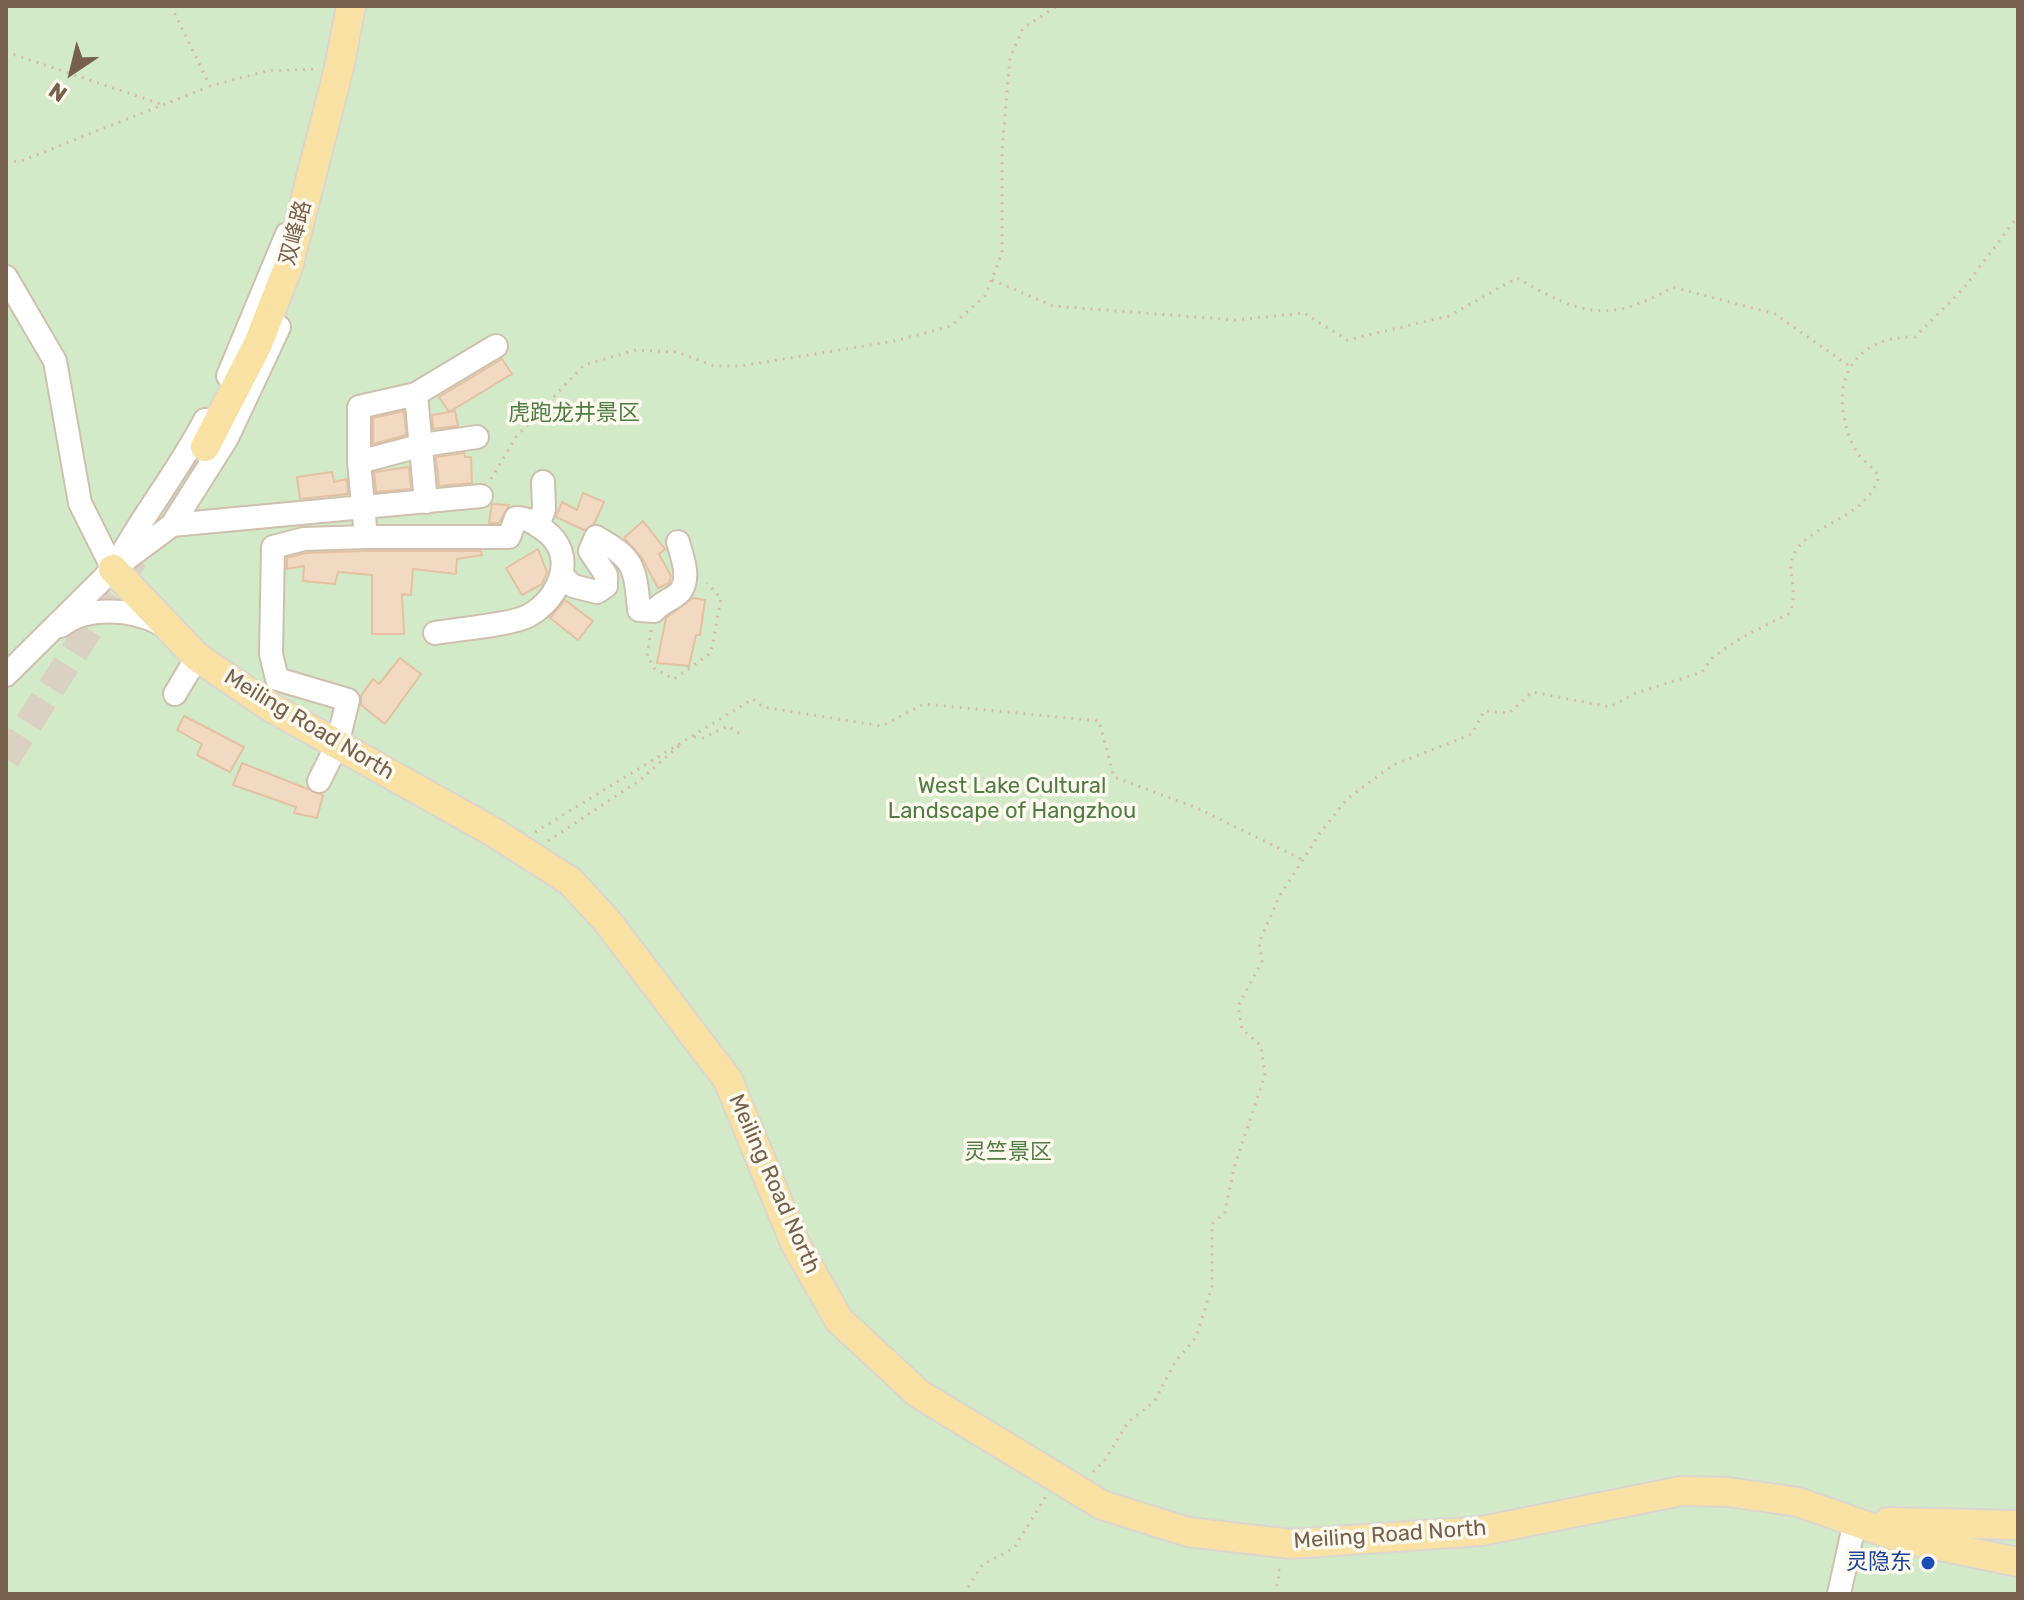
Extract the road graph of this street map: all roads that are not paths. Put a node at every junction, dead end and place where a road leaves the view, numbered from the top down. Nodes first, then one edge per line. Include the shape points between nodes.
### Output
1 (351, 6) edge
2 (311, 174) junction
3 (6, 277) edge
4 (496, 346) dead end
5 (416, 394) junction
6 (477, 437) dead end
7 (423, 445) junction
8 (205, 447) tunnel mouth
9 (359, 462) junction
10 (543, 482) dead end
11 (481, 496) road end
12 (426, 502) junction
13 (365, 509) junction
14 (172, 525) junction
15 (538, 526) junction
16 (366, 537) junction
17 (678, 542) dead end
18 (113, 569) junction
19 (563, 577) junction
20 (170, 629) junction
21 (435, 633) dead end
22 (37, 643) junction
23 (197, 657) junction
24 (6, 675) edge
25 (175, 694) dead end
26 (337, 745) junction
27 (319, 781) dead end
28 (1855, 1521) junction
29 (2018, 1525) edge
30 (2018, 1562) edge
31 (1839, 1594) edge

1 - 2 main road, 双峰路
2 - 8 main road, 双峰路 via 288,267 258,344
2 - 14 street via 294,288 270,351 227,438
2 - 18 street via 233,367 180,468
3 - 18 street, Meiling Road North via 55,361 80,503
4 - 5 street
5 - 7 street
5 - 9 street via 359,407
6 - 7 street
7 - 9 street
7 - 12 street
9 - 13 street
10 - 15 street via 544,509
11 - 12 street
12 - 13 street
13 - 14 street
13 - 16 street
14 - 18 street
15 - 16 street via 516,518 509,537
15 - 19 street via 554,537
16 - 26 street via 304,539 273,547 271,654 277,679 348,700
17 - 19 street via 685,580 679,592 654,611 639,610 636,569 596,537 590,551 606,575 606,586 597,592 573,586
18 - 20 main road, Meiling Road North
18 - 22 street
19 - 21 street via 545,603 527,617
20 - 22 street via 140,613 108,612 67,620
20 - 23 main road, Meiling Road North
22 - 24 street
23 - 25 street
23 - 26 main road, Meiling Road North
26 - 27 street
26 - 28 main road, Meiling Road North via 531,843 570,881 607,921 728,1080 795,1243 839,1320 919,1394 1102,1505 1188,1532 1291,1544 1482,1531 1681,1491 1798,1502
28 - 29 main road, Meiling Road North
28 - 30 main road, Meiling Road North via 1901,1538
28 - 31 street

